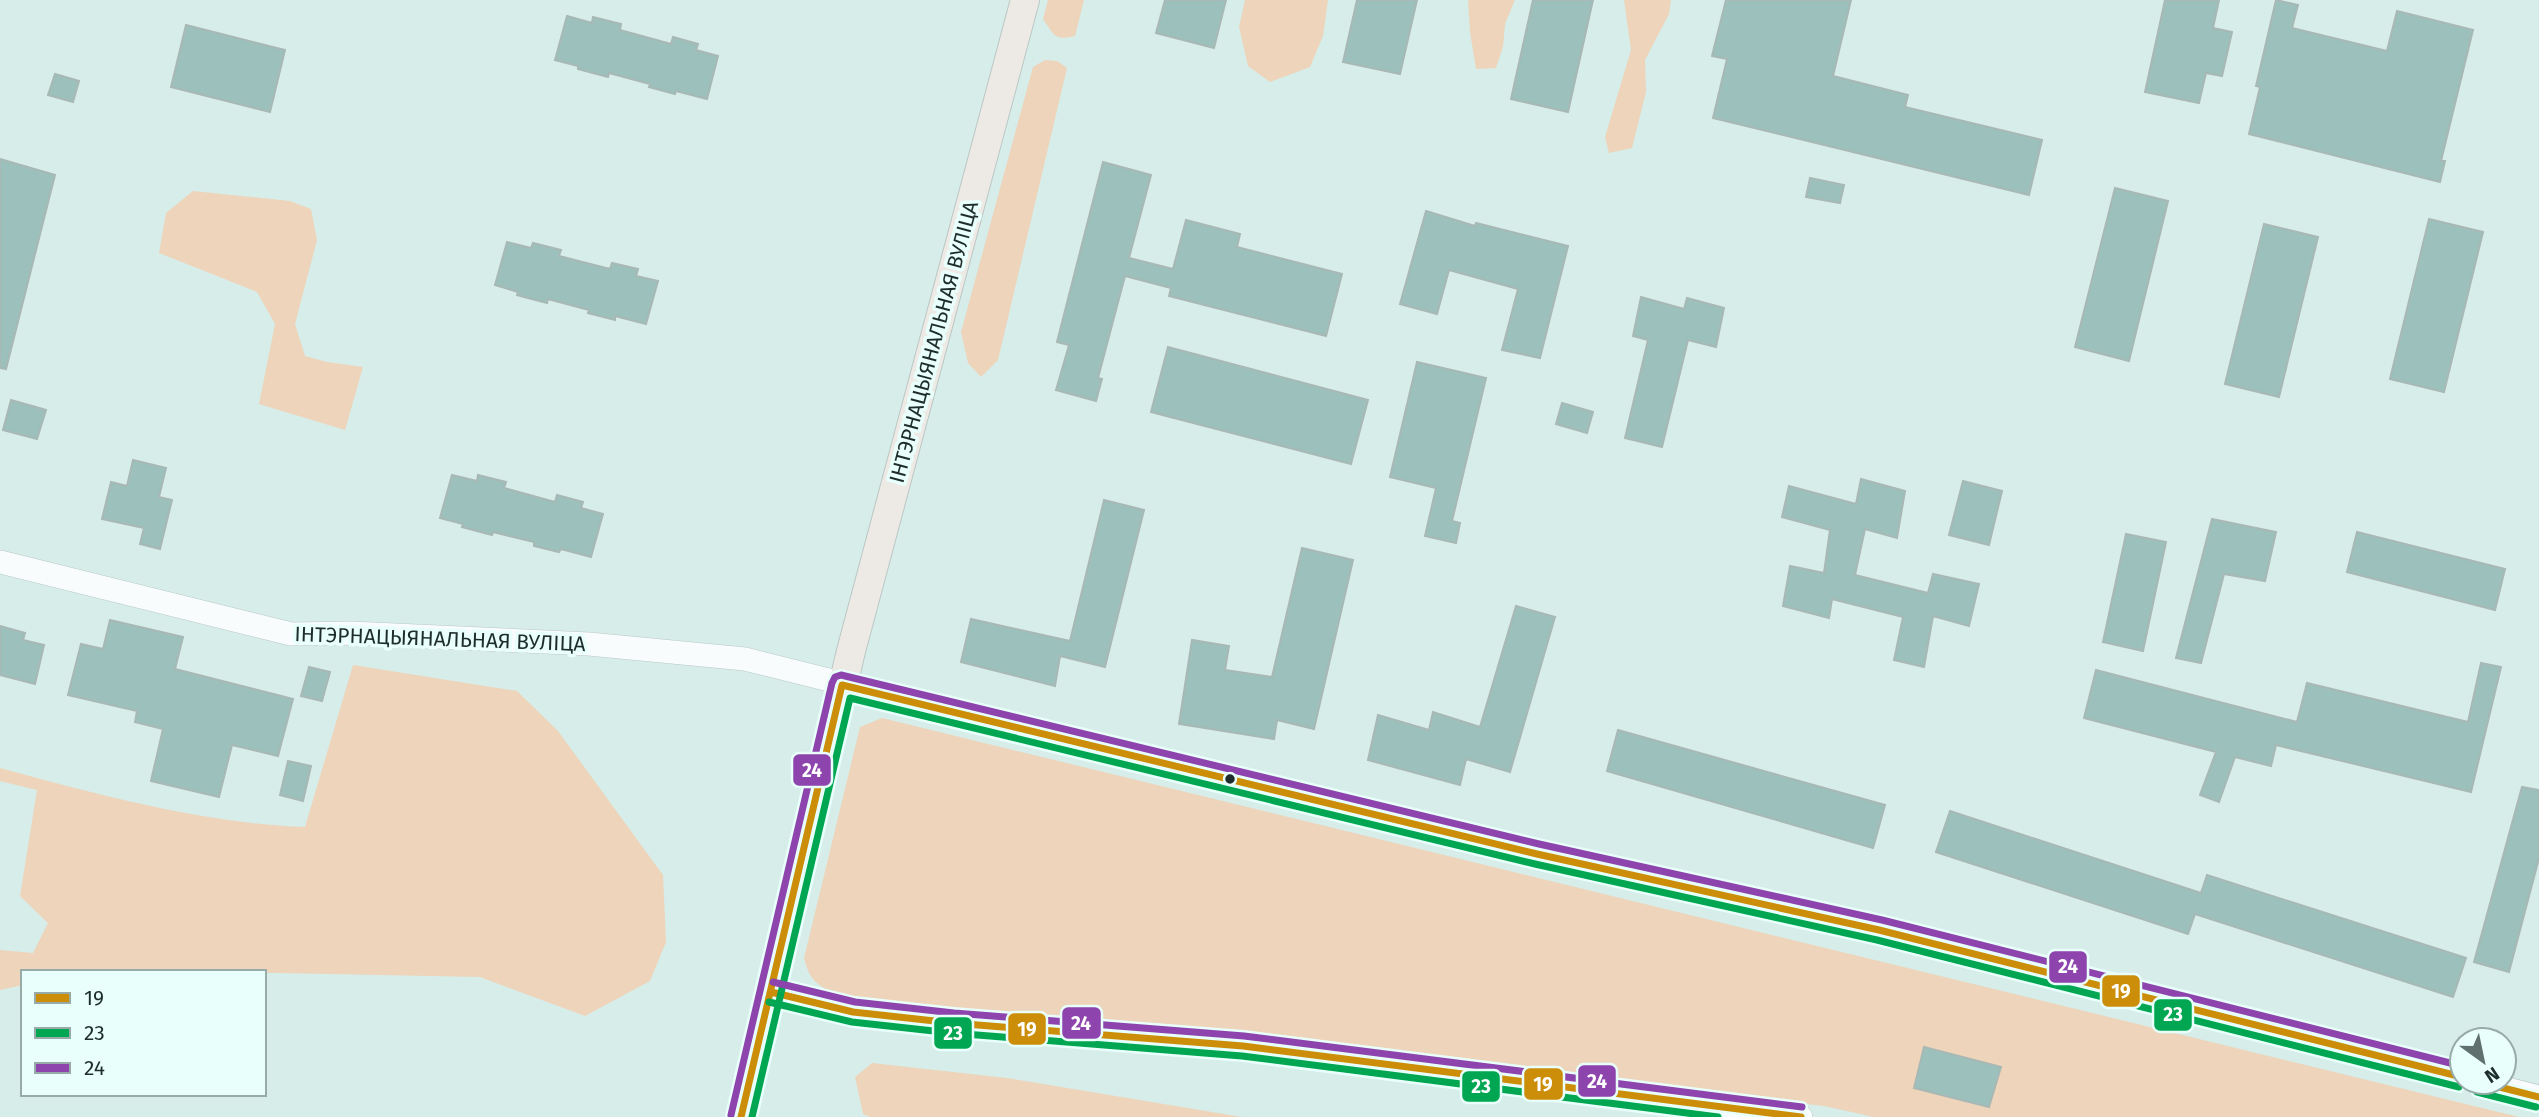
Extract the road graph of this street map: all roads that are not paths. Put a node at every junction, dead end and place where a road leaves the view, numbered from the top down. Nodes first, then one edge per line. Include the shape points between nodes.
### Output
1 (1025, 0) edge
2 (0, 562) edge
3 (842, 685) junction
4 (771, 992) junction
5 (2448, 1073) edge
6 (2518, 1092) edge
7 (2539, 1097) edge
8 (741, 1117) edge
9 (1801, 1117) edge

1 - 3 main road, ІНТЭРНАЦЫЯНАЛЬНАЯ ВУЛІЦА
2 - 3 street, ІНТЭРНАЦЫЯНАЛЬНАЯ ВУЛІЦА via 291,634 589,644 745,659
3 - 4 main road, ІНТЭРНАЦЫЯНАЛЬНАЯ ВУЛІЦА
3 - 5 street via 1537,854 1879,930
4 - 8 main road, ІНТЭРНАЦЫЯНАЛЬНАЯ ВУЛІЦА
4 - 9 street via 853,1012 1243,1046
6 - 7 street

